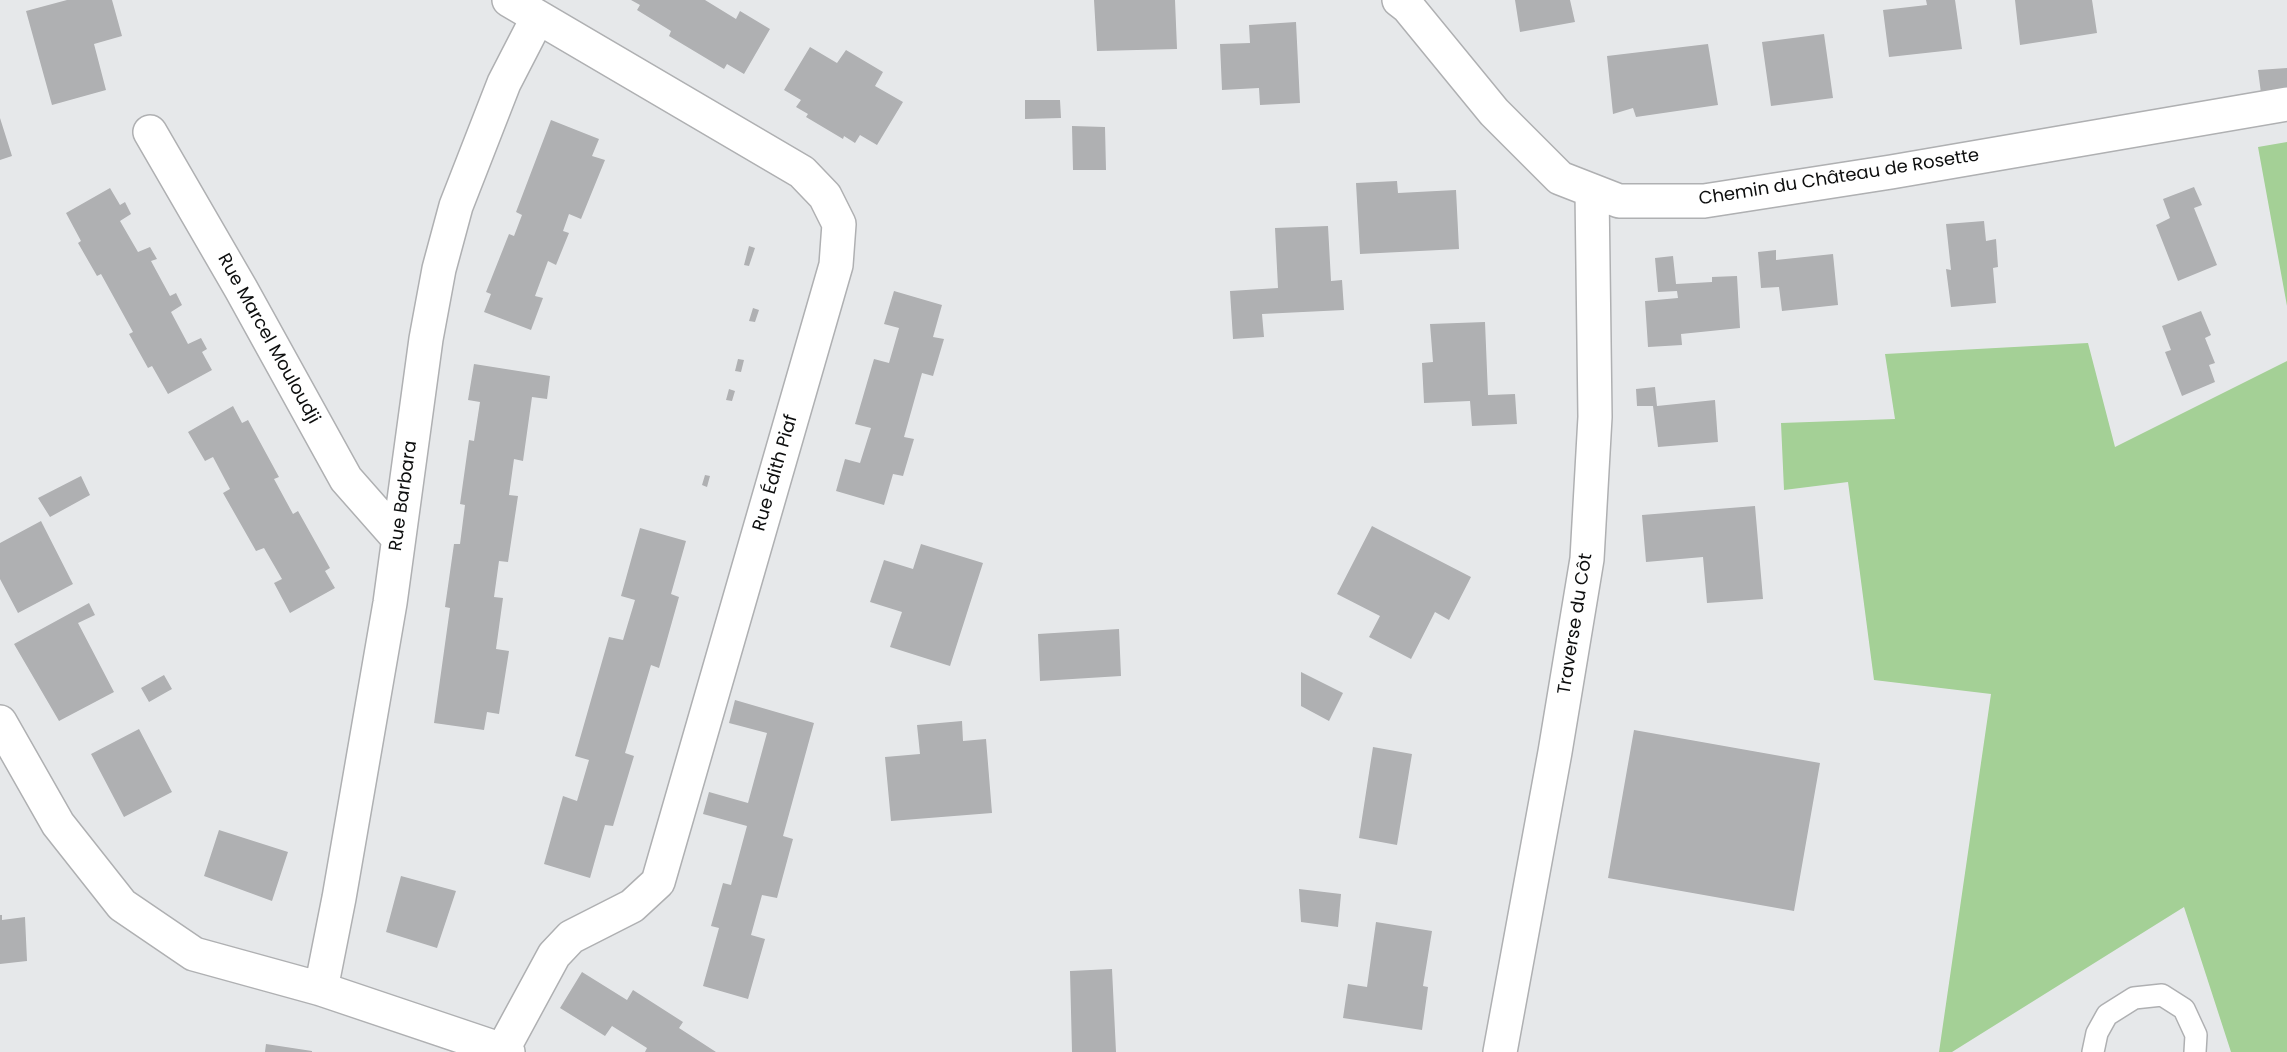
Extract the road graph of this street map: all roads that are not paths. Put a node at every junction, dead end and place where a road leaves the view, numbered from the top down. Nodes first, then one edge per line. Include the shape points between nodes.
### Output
1 (509, 0) edge
2 (1400, 0) edge
3 (538, 17) junction
4 (2287, 104) edge
5 (150, 132) dead end
6 (1592, 191) junction
7 (398, 538) junction
8 (0, 722) edge
9 (321, 989) junction
10 (506, 1050) edge
11 (1500, 1052) edge
12 (2093, 1052) edge
13 (2195, 1052) edge

1 - 3 street, Rue Édith Piaf
2 - 6 street, Chemin du Château de Rosette via 1494,112 1560,178
3 - 7 street, Rue Barbara via 504,83 456,206 439,269
3 - 10 street, Rue Édith Piaf via 801,172 825,196 839,224 836,265 658,882 632,906 571,937 554,955
4 - 6 street, Chemin du Château de Rosette via 1704,201 1619,201
5 - 7 street, Rue Marcel Mouloudji via 346,479
6 - 11 street, Traverse du Côt via 1595,417 1587,559
7 - 9 street, Rue Barbara via 390,603
8 - 9 street via 58,824 122,905 194,954
9 - 10 street
12 - 13 lane via 2107,1015 2134,998 2162,995 2184,1009 2196,1035

